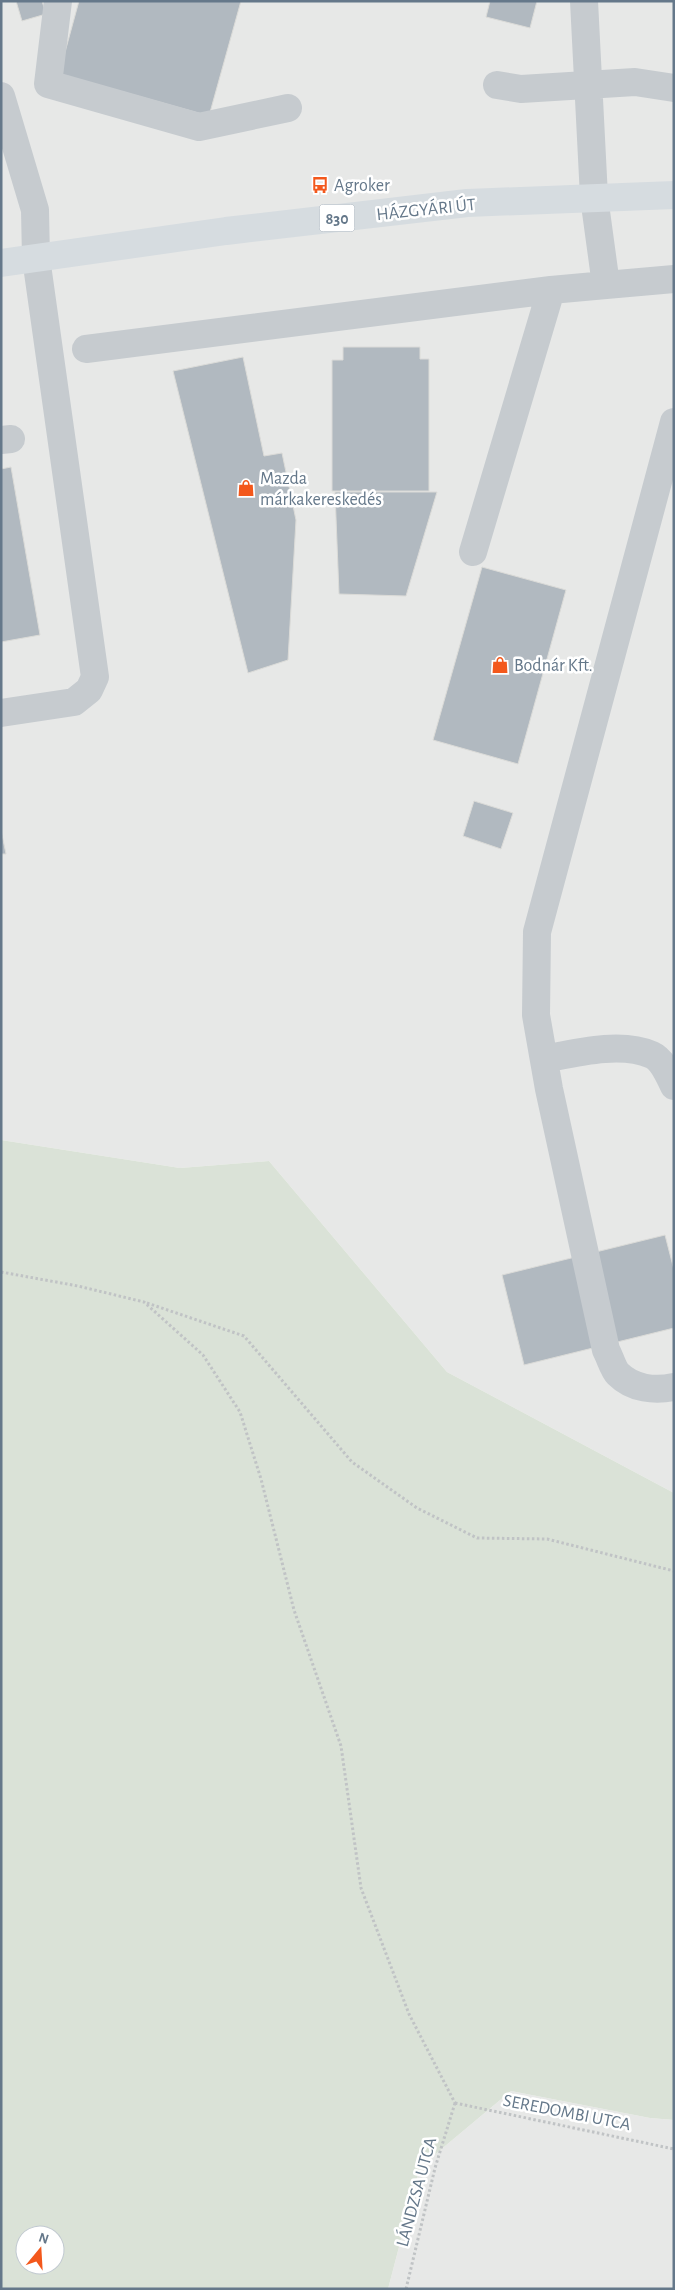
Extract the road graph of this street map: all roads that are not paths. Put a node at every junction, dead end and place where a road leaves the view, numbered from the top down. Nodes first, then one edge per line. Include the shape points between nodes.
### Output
1 (58, 1) edge
2 (584, 1) edge
3 (496, 85) dead end
4 (588, 86) junction
5 (674, 88) edge
6 (1, 96) edge
7 (288, 108) dead end
8 (674, 195) edge
9 (594, 197) junction
10 (36, 258) junction
11 (1, 263) edge
12 (674, 278) edge
13 (606, 285) junction
14 (551, 290) junction
15 (86, 349) dead end
16 (674, 422) edge
17 (473, 552) dead end
18 (1, 714) edge
19 (544, 1059) junction
20 (674, 1086) edge
21 (674, 1387) edge

1 - 7 lane via 48,84 198,127
2 - 4 lane
3 - 4 lane via 521,88
4 - 5 lane via 635,82
4 - 9 lane
6 - 10 lane via 35,210
8 - 9 main road, HÁZGYÁRI ÚT / 830
9 - 10 main road, HÁZGYÁRI ÚT / 830 via 467,203 226,231
9 - 13 lane
10 - 11 main road, HÁZGYÁRI ÚT / 830
10 - 18 lane via 96,677 89,690 74,702
12 - 13 lane
13 - 14 lane
14 - 15 lane
14 - 17 lane
16 - 19 lane via 537,932 536,1015
19 - 20 lane via 609,1049 632,1050 653,1055 668,1072
19 - 21 lane via 606,1350 618,1374 638,1387 660,1390

